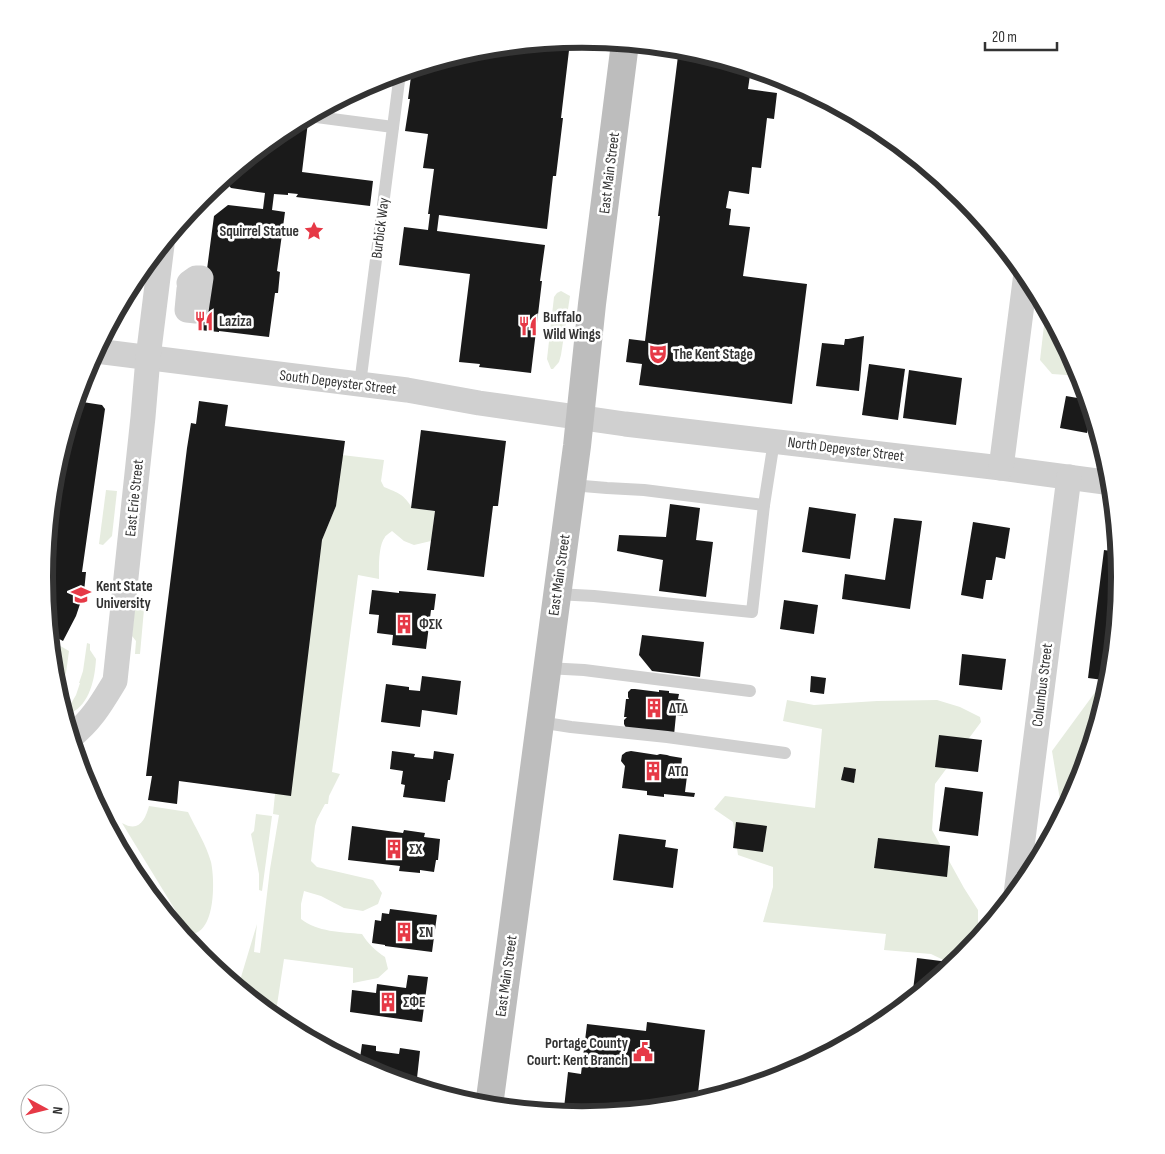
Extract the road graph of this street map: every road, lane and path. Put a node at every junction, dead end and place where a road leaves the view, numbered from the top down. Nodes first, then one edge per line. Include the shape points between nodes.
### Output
1 (624, 50) edge
2 (399, 81) edge
3 (319, 117) edge
4 (393, 127) junction
5 (161, 257) edge
6 (1024, 285) edge
7 (103, 353) edge
8 (148, 358) junction
9 (360, 384) junction
10 (579, 417) junction
11 (774, 441) junction
12 (1001, 468) junction
13 (1069, 477) junction
14 (1103, 482) edge
15 (571, 485) junction
16 (764, 505) junction
17 (556, 594) junction
18 (546, 668) junction
19 (750, 692) dead end
20 (539, 722) junction
21 (77, 732) edge
22 (785, 753) dead end
23 (1018, 878) edge
24 (490, 1098) edge

1 - 10 main road, East Main Street
2 - 4 lane, Burbick Way
3 - 4 lane
4 - 9 lane, Burbick Way
5 - 8 street, East Erie Street
6 - 12 street
7 - 8 street, South Depeyster Street
8 - 9 street, South Depeyster Street
8 - 21 street, East Erie Street via 114,681 95,714
9 - 10 street, South Depeyster Street
10 - 11 street, North Depeyster Street
10 - 15 main road, East Main Street
11 - 12 street, North Depeyster Street
11 - 16 lane
12 - 13 street, North Depeyster Street
13 - 14 street, North Depeyster Street
13 - 23 street, Columbus Street
15 - 16 lane via 644,490
15 - 17 main road, East Main Street
16 - 17 lane via 752,612
17 - 18 main road, East Main Street
18 - 19 lane
18 - 20 main road, East Main Street
20 - 22 lane
20 - 24 main road, East Main Street

